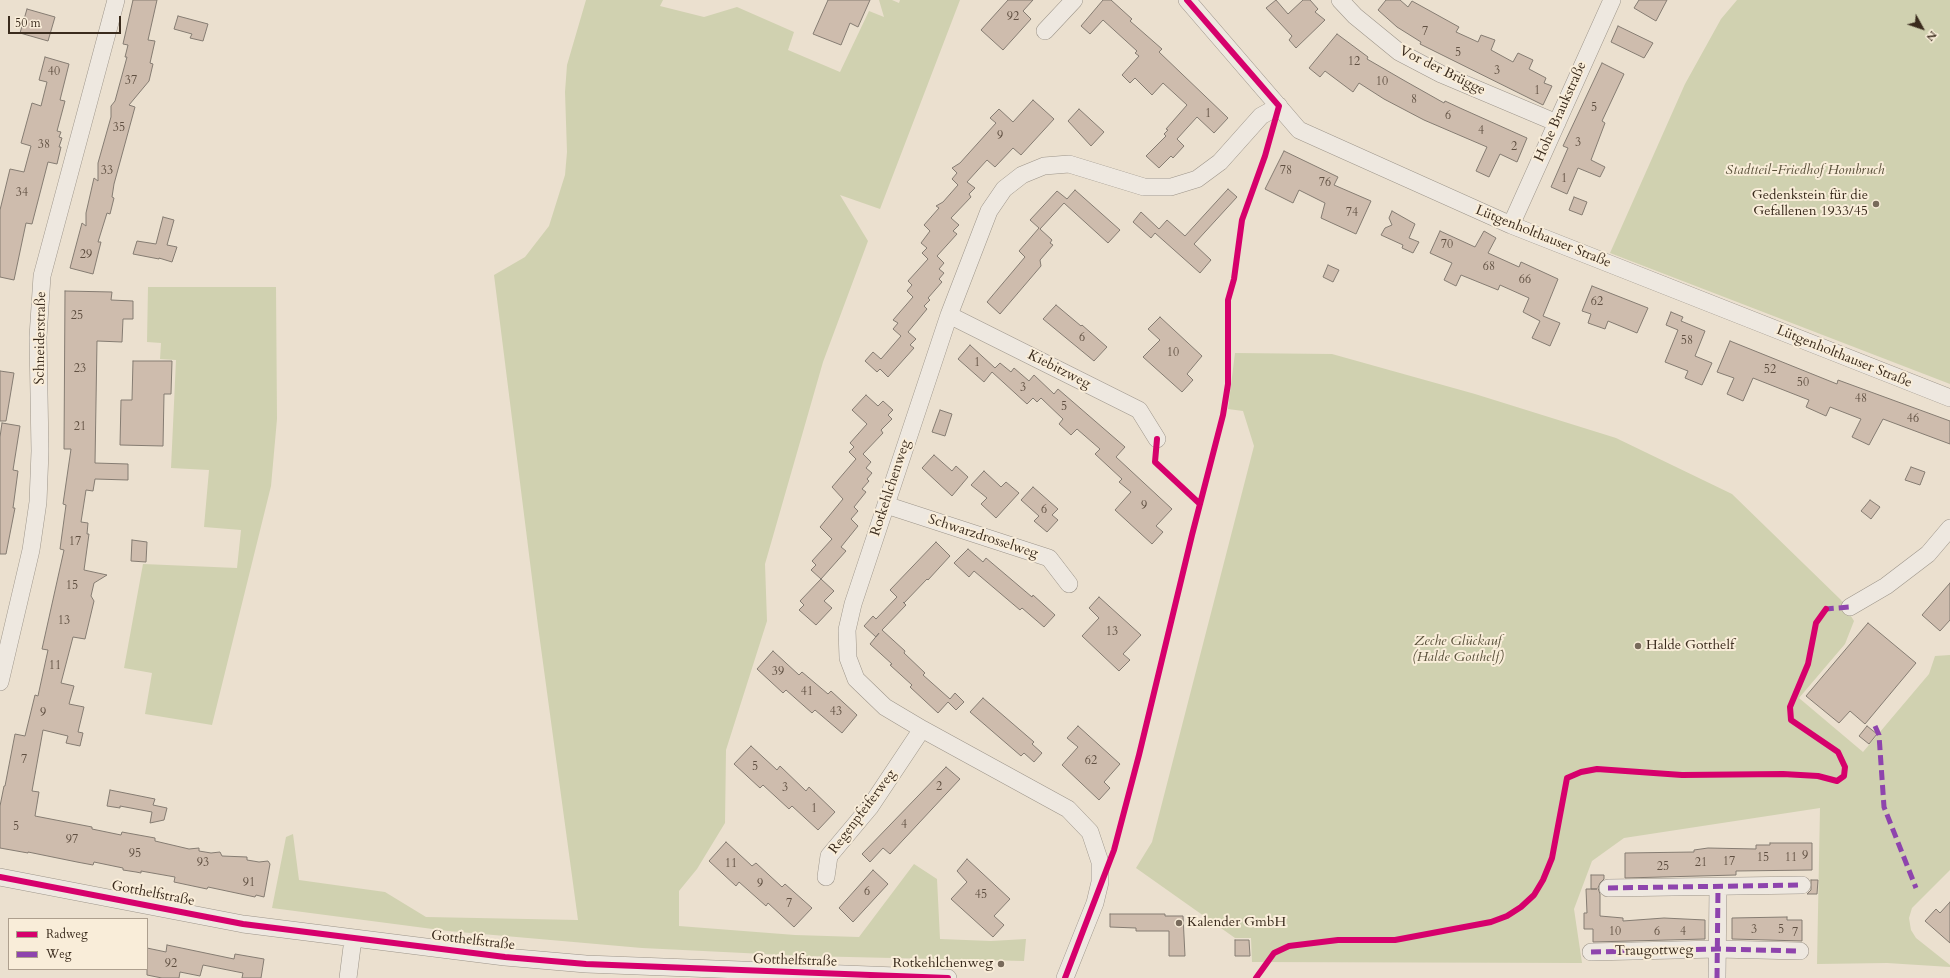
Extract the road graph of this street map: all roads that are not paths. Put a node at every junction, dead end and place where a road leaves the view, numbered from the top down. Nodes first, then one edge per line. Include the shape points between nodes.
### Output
1 (116, 0) edge
2 (1074, 0) edge
3 (1187, 0) edge
4 (1340, 0) edge
5 (1612, 0) edge
6 (1045, 32) dead end
7 (1279, 106) junction
8 (1557, 123) junction
9 (1511, 225) junction
10 (949, 315) junction
11 (1950, 398) edge
12 (1157, 439) dead end
13 (886, 505) junction
14 (1950, 528) edge
15 (1069, 584) dead end
16 (1850, 607) dead end
17 (0, 682) edge
18 (922, 729) junction
19 (0, 877) edge
20 (826, 877) dead end
21 (1802, 886) dead end
22 (1718, 887) junction
23 (1608, 888) dead end
24 (353, 939) junction
25 (1717, 950) junction
26 (1800, 951) dead end
27 (1592, 952) dead end
28 (747, 975) edge
29 (348, 978) edge
30 (948, 978) edge
31 (1064, 978) edge
32 (1717, 978) edge

1 - 17 street, Schneiderstraße via 42,276 38,337 38,502 31,550
2 - 6 street
3 - 7 street, Lütgenholthauser Straße
4 - 8 street, Vor der Brügge via 1355,16 1399,52 1441,74
5 - 8 street, Hohe Braukstraße
7 - 9 street, Lütgenholthauser Straße via 1299,130
7 - 10 street, Rotkehlchenweg via 1261,116 1220,162 1197,179 1171,187 1144,187 1069,164 1044,166 1022,174 1004,189 988,211
8 - 9 street, Hohe Braukstraße
9 - 11 street, Lütgenholthauser Straße
10 - 12 street, Kiebitzweg via 1139,410
10 - 13 street, Rotkehlchenweg
13 - 15 street, Schwarzdrosselweg via 1048,558
13 - 18 street, Rotkehlchenweg via 850,617 847,630 848,658 856,679 885,707
14 - 16 street via 1928,554 1886,586
18 - 20 street, Regenpfeiferweg via 870,807 829,856
18 - 31 street, Rotkehlchenweg via 1068,809 1090,832 1100,862 1100,882 1095,903
19 - 24 street, Gotthelfstraße via 243,924
21 - 22 street
22 - 23 street
22 - 25 street
24 - 28 street, Gotthelfstraße via 505,957
24 - 29 street
25 - 26 street, Traugottweg
25 - 27 street, Traugottweg
25 - 32 street
28 - 30 street, Gotthelfstraße

